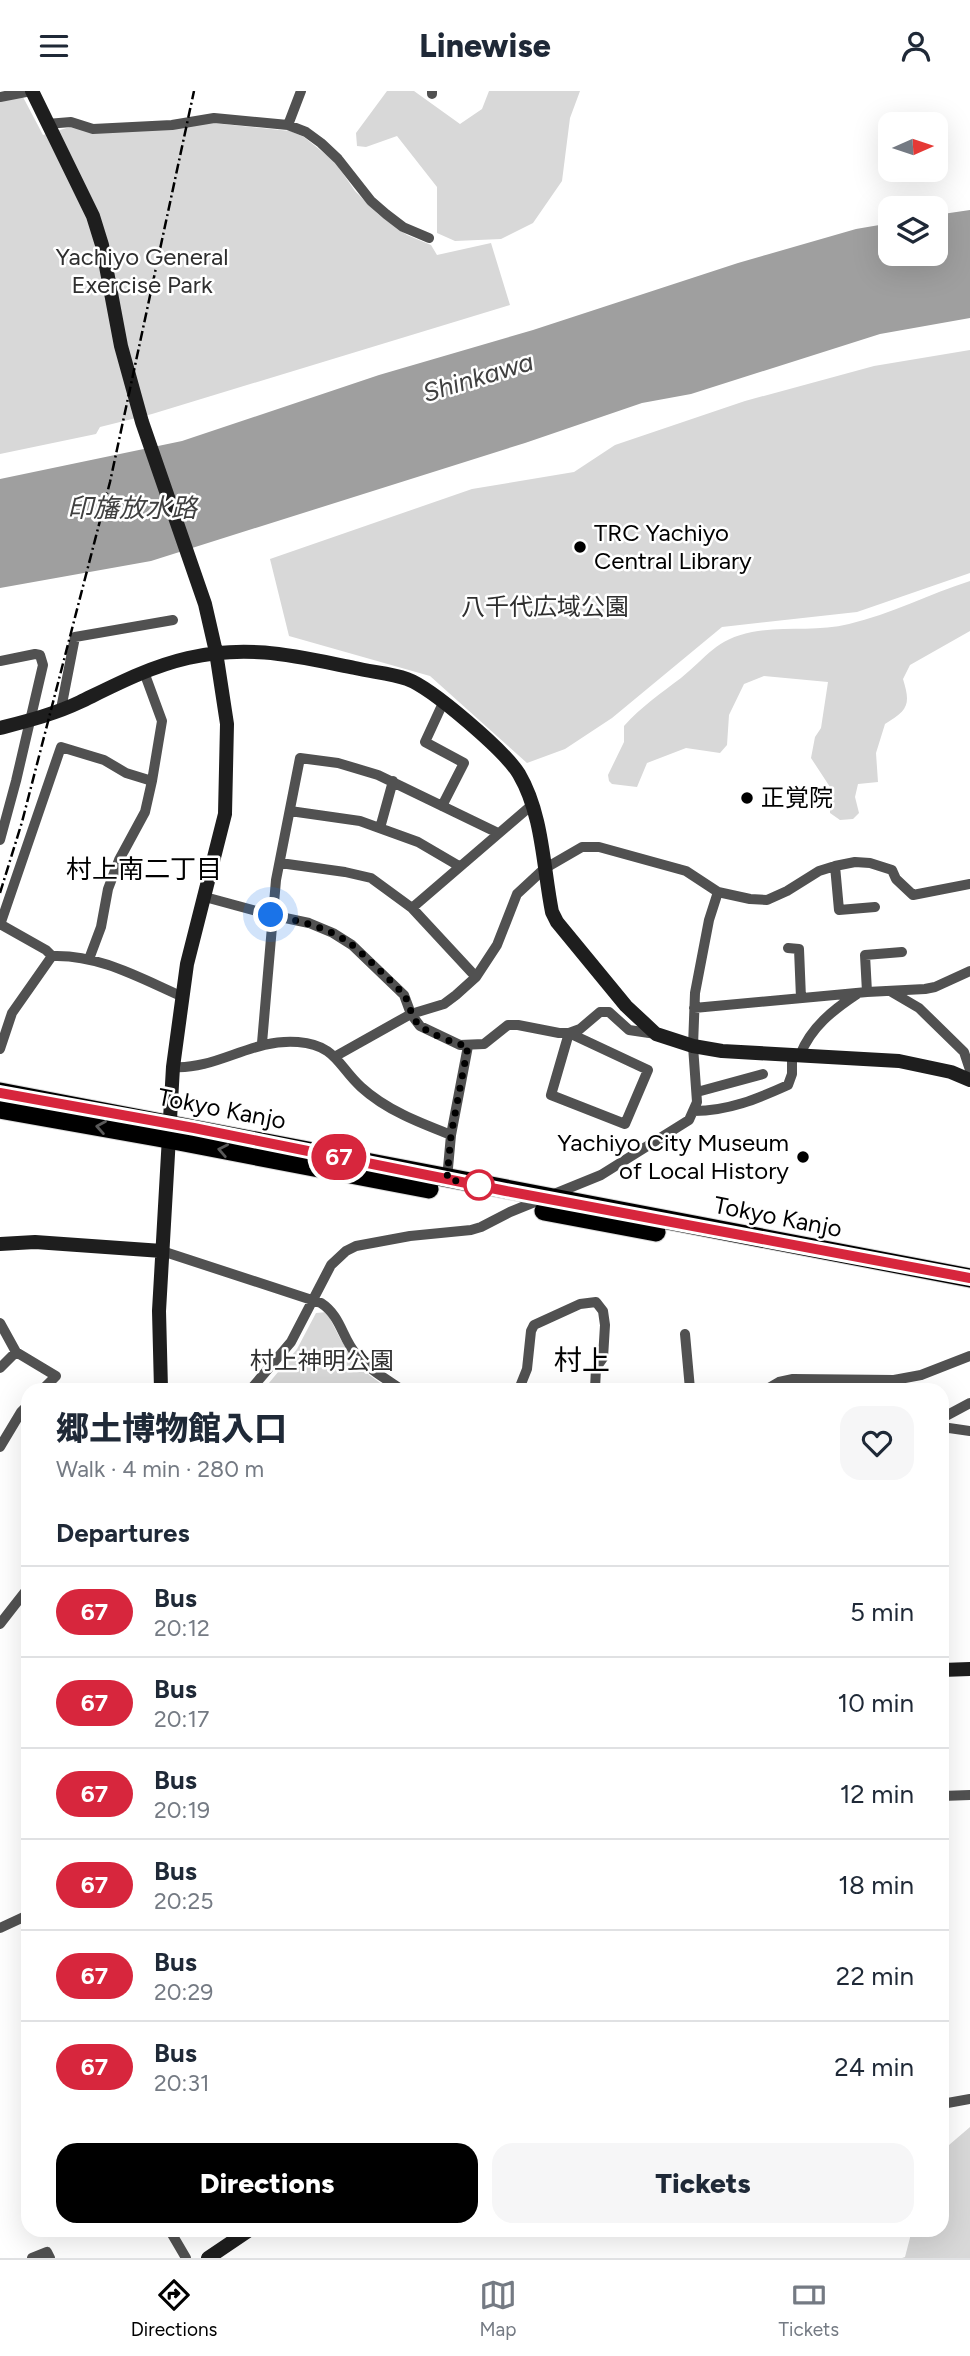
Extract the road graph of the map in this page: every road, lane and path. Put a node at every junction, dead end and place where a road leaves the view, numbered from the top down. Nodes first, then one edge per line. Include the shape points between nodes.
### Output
1 (31, 91) edge
2 (302, 91) edge
3 (0, 97) edge
4 (47, 124) junction
5 (288, 125) junction
6 (429, 238) dead end
7 (173, 620) dead end
8 (216, 652) junction
9 (0, 661) edge
10 (144, 672) junction
11 (443, 703) junction
12 (61, 709) junction
13 (30, 720) junction
14 (0, 728) edge
15 (152, 781) junction
16 (393, 781) junction
17 (533, 804) junction
18 (442, 806) junction
19 (290, 811) junction
20 (4, 815) edge
21 (380, 828) junction
22 (498, 833) junction
23 (0, 840) edge
24 (280, 863) junction
25 (459, 866) junction
26 (835, 866) junction
27 (544, 869) junction
28 (970, 884) edge
29 (718, 891) junction
30 (205, 897) junction
31 (875, 907) dead end
32 (412, 908) junction
33 (271, 915) junction
34 (0, 924) edge
35 (788, 948) dead end
36 (902, 952) dead end
37 (52, 956) junction
38 (89, 959) junction
39 (970, 971) edge
40 (476, 977) junction
41 (890, 992) junction
42 (863, 993) junction
43 (181, 996) junction
44 (802, 999) junction
45 (694, 1008) junction
46 (411, 1014) junction
47 (569, 1033) junction
48 (656, 1034) junction
49 (262, 1044) junction
50 (468, 1046) junction
51 (693, 1046) junction
52 (0, 1049) edge
53 (796, 1055) junction
54 (336, 1056) junction
55 (173, 1067) junction
56 (970, 1070) edge
57 (763, 1074) dead end
58 (970, 1080) edge
59 (697, 1092) junction
60 (0, 1093) edge
61 (0, 1109) edge
62 (694, 1111) junction
63 (168, 1131) junction
64 (451, 1135) junction
65 (447, 1179) junction
66 (544, 1198) junction
67 (524, 1207) junction
68 (0, 1244) edge
69 (162, 1251) junction
70 (970, 1278) edge
71 (970, 1290) edge
72 (314, 1300) junction
73 (0, 1323) edge
74 (685, 1334) dead end
75 (16, 1352) junction
76 (970, 1356) edge
77 (0, 1368) edge
78 (49, 1383) edge
79 (161, 1383) edge
80 (256, 1383) edge
81 (392, 1383) edge
82 (523, 1383) edge
83 (595, 1383) edge
84 (689, 1383) edge
85 (777, 1383) edge
86 (970, 1403) edge
87 (21, 1412) edge
88 (949, 1414) edge
89 (949, 1428) edge
90 (970, 1431) edge
91 (0, 1447) edge
92 (21, 1597) edge
93 (0, 1625) edge
94 (970, 1669) edge
95 (949, 1670) edge
96 (970, 1795) edge
97 (949, 1796) edge
98 (21, 1918) edge
99 (0, 1928) edge
100 (970, 2099) edge
101 (949, 2103) edge
102 (174, 2237) edge
103 (239, 2237) edge
104 (32, 2258) edge
105 (50, 2258) edge
106 (186, 2258) edge
107 (208, 2258) edge

1 - 3 street
1 - 4 street
2 - 5 street
4 - 5 street via 71,122 93,129 214,118
4 - 8 street via 93,216 142,422 194,569
5 - 6 street via 321,143 386,214
7 - 12 street via 75,637
8 - 10 street
8 - 11 street via 281,653 407,679
8 - 30 street via 227,724 225,814
9 - 13 street via 40,655 43,665
10 - 12 street
10 - 15 street via 162,722
11 - 17 street via 518,772
11 - 18 street via 425,742 464,763
12 - 13 street
13 - 14 street
13 - 20 street
15 - 34 street via 61,747
15 - 38 street via 145,812 108,889 102,927
16 - 18 street
16 - 19 street via 300,758
16 - 21 street
17 - 22 street
17 - 27 street
18 - 22 street
19 - 21 street
19 - 24 street
20 - 23 street
21 - 25 street via 418,842
22 - 25 street
24 - 32 street via 370,879
24 - 33 street
25 - 32 street
26 - 28 street via 855,862 883,866 913,895
26 - 29 street via 767,900
26 - 31 street via 839,910
27 - 29 street via 582,847 599,847 686,871
27 - 40 street via 517,894 497,945
27 - 48 street via 556,922 626,1006
29 - 45 street
30 - 33 street
30 - 43 street
32 - 40 street
33 - 46 street via 309,923 352,945 404,995
33 - 49 street
34 - 37 street
35 - 44 street via 799,949
36 - 42 street via 864,955
37 - 38 street
37 - 52 street via 12,1013
38 - 43 street
39 - 41 street via 935,987
40 - 46 street via 444,1004
41 - 42 street
41 - 56 street via 919,1008 964,1052
42 - 44 street
42 - 53 street via 826,1017
43 - 55 street
44 - 45 street
45 - 51 street
46 - 50 street via 420,1026
46 - 54 street
47 - 47 street via 551,1095 625,1124 648,1070
47 - 48 street via 600,1011 609,1012 629,1030
47 - 50 street via 508,1025 485,1044
48 - 51 street
49 - 54 street via 302,1042
49 - 55 street via 214,1061
50 - 64 street
51 - 53 street
51 - 59 street
53 - 58 street via 899,1061
53 - 62 street via 788,1085 733,1108
54 - 64 street via 361,1087 381,1102
55 - 63 street
57 - 59 street
59 - 62 street
60 - 63 highway, Tokyo Kanjo
63 -> 61 highway, Tokyo Kanjo
62 - 66 street via 679,1128 601,1175
63 - 65 highway, Tokyo Kanjo
67 -> 63 highway, Tokyo Kanjo
63 - 69 street
64 - 65 street
65 - 66 highway, Tokyo Kanjo
66 - 67 street
66 - 70 highway, Tokyo Kanjo
67 - 71 highway, Tokyo Kanjo
67 - 72 street via 471,1230 356,1247 331,1265
68 - 69 street via 35,1242
69 - 72 street
69 - 79 street
72 - 80 street via 291,1342
72 - 81 street via 334,1314 355,1353
73 - 75 street
74 - 84 street
75 - 77 street
75 - 78 street via 56,1376
76 - 85 street via 894,1380 793,1379
82 - 83 street via 534,1325 580,1304 596,1302 606,1325
86 - 88 street
87 - 91 street
89 - 90 street
92 - 93 street
94 - 95 street
96 - 97 street
98 - 99 street
100 - 101 street
102 - 106 street
103 - 107 street
104 - 105 street via 47,2252

